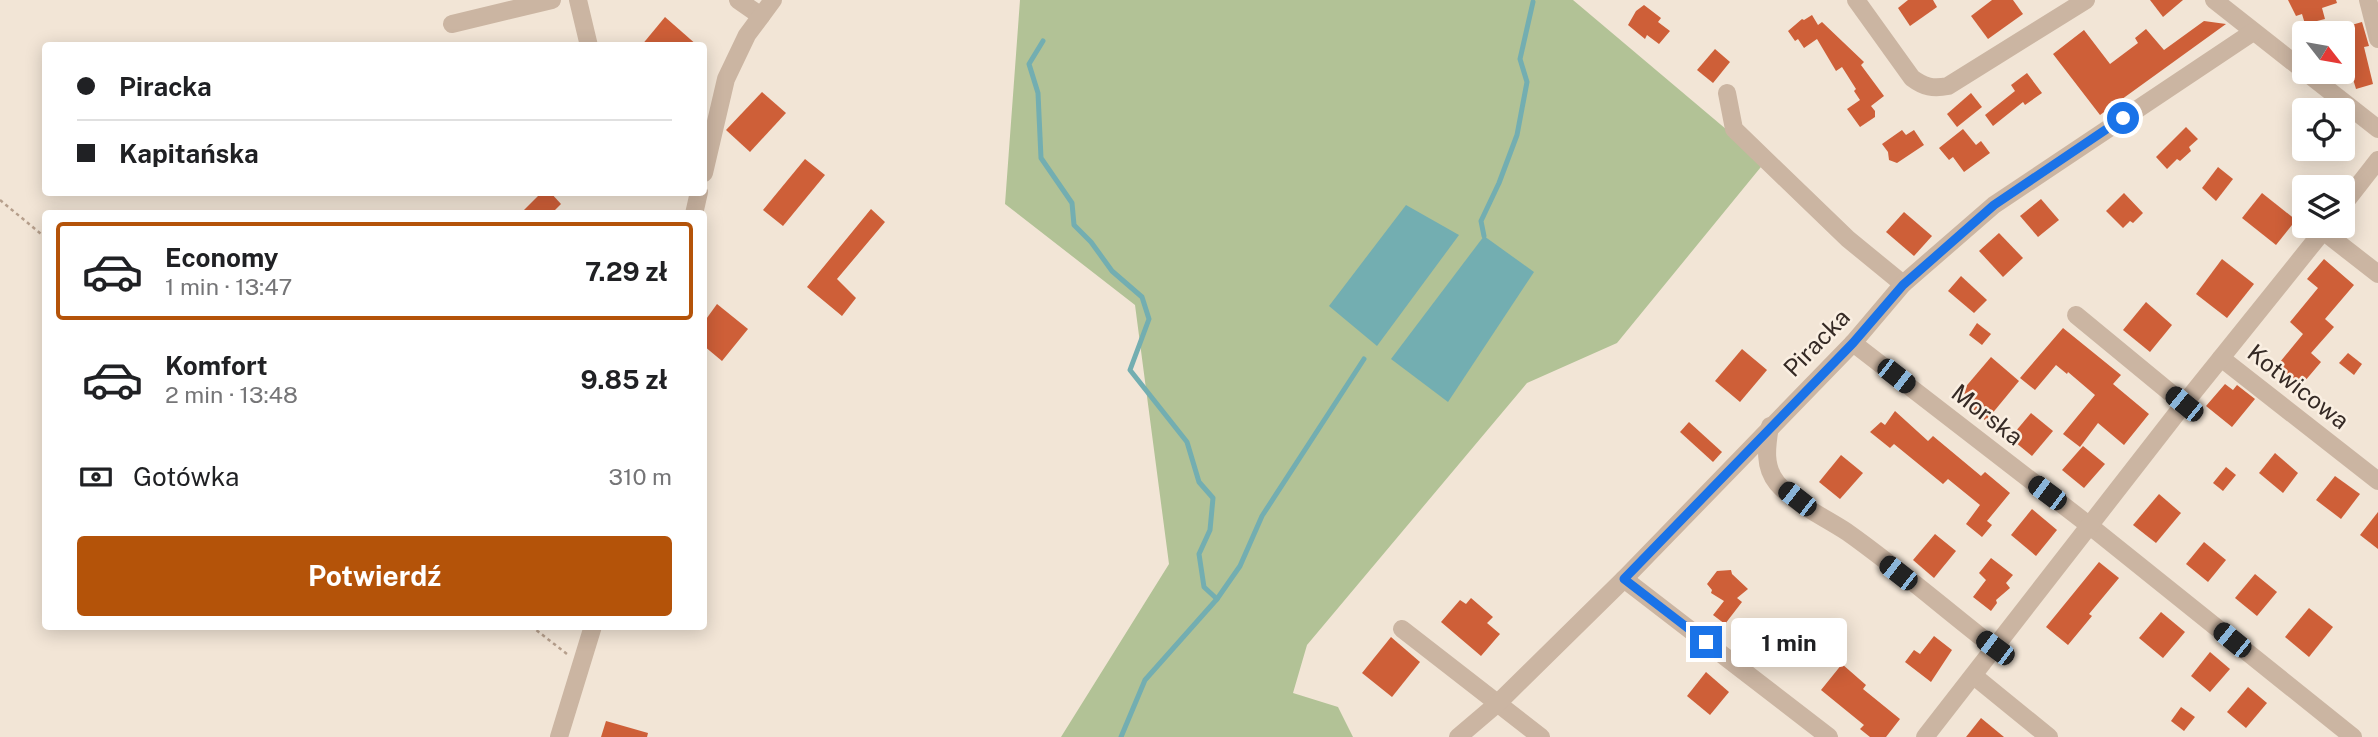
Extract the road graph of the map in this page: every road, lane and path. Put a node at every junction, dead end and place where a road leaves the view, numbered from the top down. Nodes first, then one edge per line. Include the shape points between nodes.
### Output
1 (552, 0) edge
2 (578, 0) edge
3 (738, 0) edge
4 (773, 0) edge
5 (1856, 0) edge
6 (2086, 0) edge
7 (2214, 0) edge
8 (2368, 0) edge
9 (761, 16) junction
10 (452, 24) dead end
11 (2253, 32) junction
12 (2378, 39) edge
13 (588, 42) edge
14 (1727, 93) dead end
15 (2378, 130) edge
16 (707, 160) edge
17 (2378, 160) edge
18 (2355, 190) edge
19 (0, 200) edge
20 (42, 235) edge
21 (2317, 238) edge
22 (2337, 238) edge
23 (2378, 274) edge
24 (1903, 285) junction
25 (2076, 315) dead end
26 (1853, 343) junction
27 (2221, 358) junction
28 (2184, 404) junction
29 (1770, 426) junction
30 (2378, 481) edge
31 (2091, 526) junction
32 (1624, 579) junction
33 (1402, 629) dead end
34 (538, 630) edge
35 (591, 630) edge
36 (1995, 648) junction
37 (579, 654) junction
38 (1974, 676) junction
39 (1498, 703) junction
40 (559, 737) edge
41 (1458, 737) edge
42 (1541, 737) edge
43 (1829, 737) edge
44 (1926, 737) edge
45 (2049, 737) edge
46 (2353, 737) edge

1 - 10 street
2 - 13 street
3 - 9 street
4 - 9 street
5 - 6 street via 1912,78 1935,89 1948,86
7 - 11 street
8 - 12 street
9 - 16 street via 726,79
11 - 15 street
11 - 24 street, Piracka via 1994,205
14 - 24 street via 1734,129 1847,239
17 - 18 street
19 - 20 path
21 - 27 street
22 - 23 street
24 - 26 street, Piracka
25 - 28 street
26 - 29 street, Piracka
26 - 31 street, Morska
27 - 28 street
27 - 30 street, Kotwicowa
28 - 31 street
29 - 32 street, Piracka
29 - 36 street via 1766,455 1777,483
31 - 36 street
31 - 46 street, Morska
32 - 39 street, Piracka
32 - 43 street
33 - 39 street
34 - 37 path
35 - 37 street
36 - 38 street
37 - 40 street
38 - 44 street
38 - 45 street
39 - 41 street, Piracka
39 - 42 street

